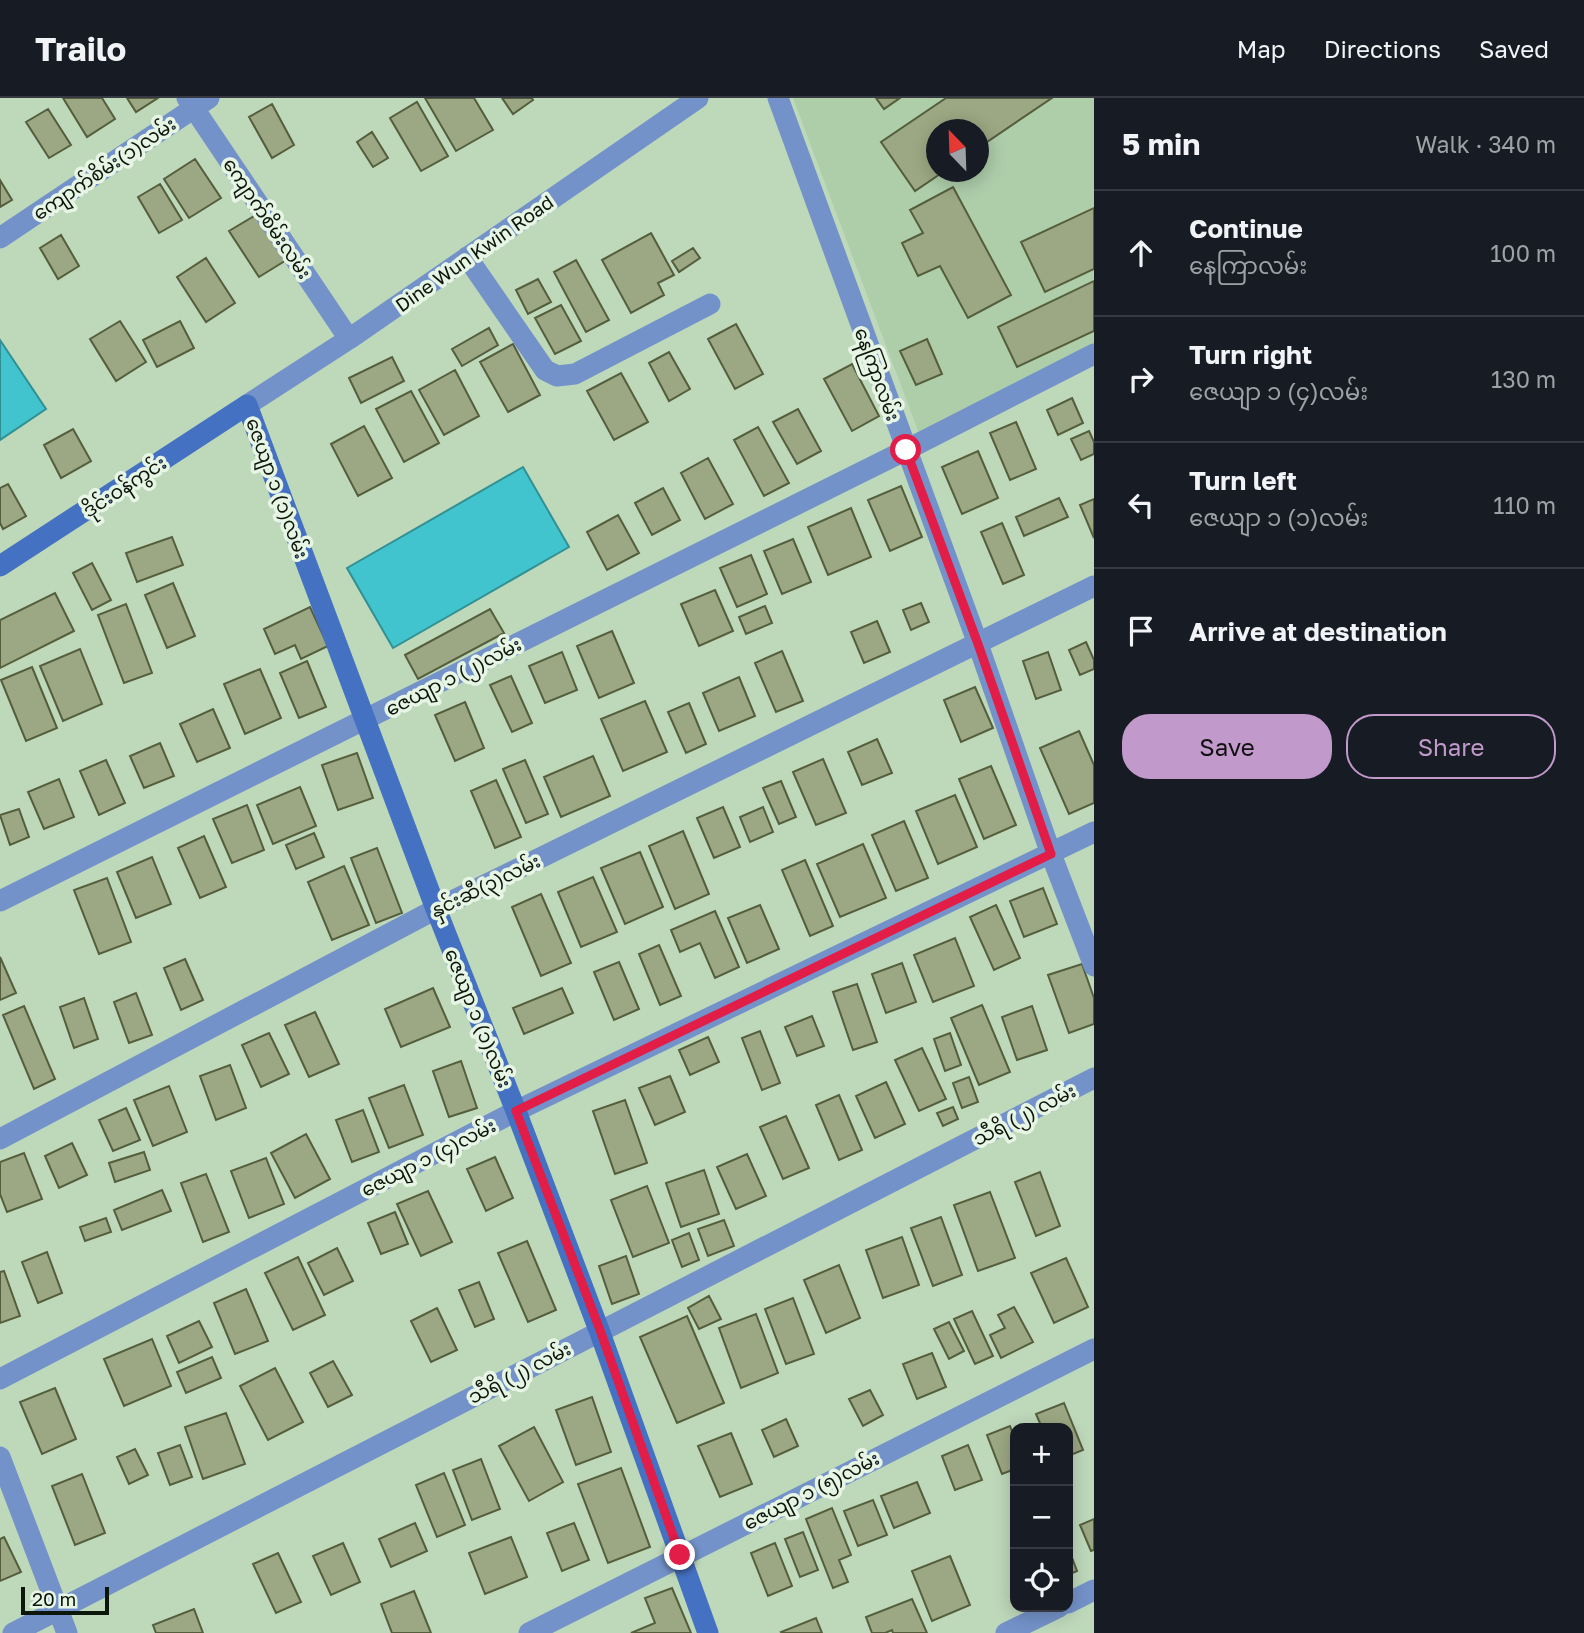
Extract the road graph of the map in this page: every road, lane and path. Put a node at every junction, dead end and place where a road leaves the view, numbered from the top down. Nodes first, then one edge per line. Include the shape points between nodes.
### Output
1 (698, 98) edge
2 (778, 98) edge
3 (196, 101) edge
4 (0, 238) edge
5 (467, 257) junction
6 (710, 304) dead end
7 (349, 339) junction
8 (1094, 354) edge
9 (247, 405) junction
10 (906, 450) junction
11 (0, 566) edge
12 (1094, 586) edge
13 (978, 644) junction
14 (365, 720) junction
15 (1094, 832) edge
16 (1051, 854) junction
17 (0, 901) edge
18 (436, 909) junction
19 (1094, 966) edge
20 (1094, 1078) edge
21 (516, 1111) junction
22 (0, 1139) edge
23 (600, 1330) junction
24 (1094, 1349) edge
25 (0, 1379) edge
26 (0, 1457) edge
27 (680, 1555) junction
28 (1094, 1590) edge
29 (1073, 1600) edge
30 (58, 1611) junction
31 (1049, 1612) edge
32 (13, 1633) edge
33 (67, 1633) edge
34 (529, 1633) edge
35 (708, 1633) edge
36 (1006, 1633) edge

1 - 5 street, Dine Wun Kwin Road
2 - 10 street, နေကြာလမ်း
3 - 4 street, ကျောက်စိမ်း(၁)လမ်း
3 - 7 street, ကျောက်စိမ်းလမ်း
5 - 6 street via 545,370 557,376 575,374
5 - 7 street, Dine Wun Kwin Road
7 - 9 street, Dine Wun Kwin Road
8 - 10 street, ဇေယျာ ၁ (၂)လမ်း
9 - 11 street, ဒိုင်းဝန်ကွင်း
9 - 14 street, ဇေယျာ ၁ (၁)လမ်း
10 - 13 street, နေကြာလမ်း
10 - 14 street, ဇေယျာ ၁ (၂)လမ်း
12 - 13 street, နှင်းဆီ(၃)လမ်း
13 - 16 street, နေကြာလမ်း
13 - 18 street, နှင်းဆီ(၃)လမ်း
14 - 17 street, ဇေယျာ ၁ (၂)လမ်း
14 - 18 street, ဇေယျာ ၁ (၁)လမ်း
15 - 16 street, ဇေယျာ ၁ (၄)လမ်း
16 - 19 street, နေကြာလမ်း
16 - 21 street, ဇေယျာ ၁ (၄)လမ်း
18 - 21 street, ဇေယျာ ၁ (၁)လမ်း
18 - 22 street, နှင်းဆီ(၃)လမ်း
20 - 23 street, သီရိ (၂) လမ်း
21 - 23 street, ဇေယျာ ၁ (၁)လမ်း
21 - 25 street, ဇေယျာ ၁ (၄)လမ်း
23 - 27 street, ဇေယျာ ၁ (၁)လမ်း
23 - 30 street, သီရိ (၂) လမ်း
24 - 27 street, ဇေယျာ ၁ (၅)လမ်း
26 - 30 street
27 - 34 street, ဇေယျာ ၁ (၅)လမ်း
27 - 35 street, ဇေယျာ ၁ (၁)လမ်း
28 - 29 street
30 - 32 street, သီရိ (၂) လမ်း
30 - 33 street
31 - 36 street

